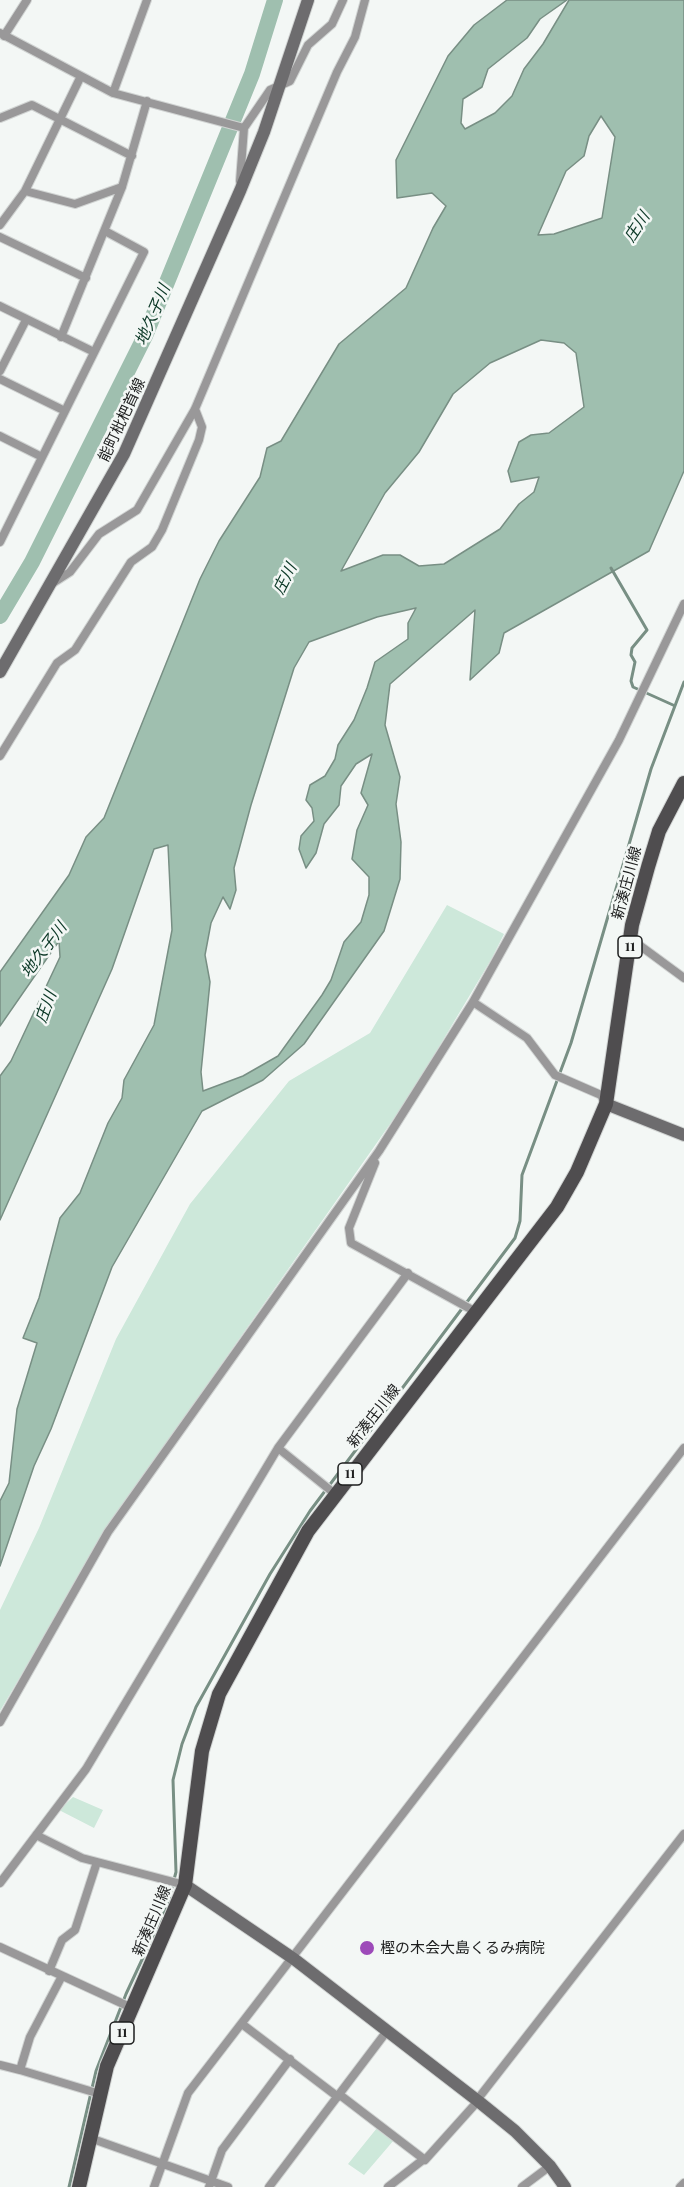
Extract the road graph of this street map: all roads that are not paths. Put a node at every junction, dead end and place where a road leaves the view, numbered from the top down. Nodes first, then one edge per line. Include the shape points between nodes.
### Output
1 (27, 0) edge
2 (147, 0) edge
3 (308, 0) edge
4 (343, 0) edge
5 (365, 0) edge
6 (2, 34) edge
7 (81, 76) junction
8 (280, 84) junction
9 (113, 93) junction
10 (147, 101) junction
11 (0, 118) edge
12 (61, 118) junction
13 (244, 128) junction
14 (132, 156) junction
15 (122, 187) junction
16 (26, 191) junction
17 (240, 191) junction
18 (0, 207) edge
19 (8, 213) junction
20 (0, 225) edge
21 (105, 231) junction
22 (0, 237) edge
23 (86, 278) junction
24 (0, 306) edge
25 (26, 320) junction
26 (61, 337) junction
27 (94, 352) junction
28 (0, 371) edge
29 (0, 379) edge
30 (195, 409) junction
31 (65, 411) junction
32 (0, 436) edge
33 (42, 457) junction
34 (0, 542) edge
35 (52, 583) junction
36 (684, 604) edge
37 (0, 672) edge
38 (0, 756) edge
39 (684, 783) edge
40 (680, 799) edge
41 (631, 939) junction
42 (684, 978) edge
43 (473, 1002) junction
44 (606, 1104) junction
45 (684, 1135) edge
46 (379, 1150) junction
47 (408, 1273) junction
48 (476, 1312) junction
49 (278, 1448) junction
50 (684, 1448) edge
51 (335, 1494) junction
52 (0, 1722) edge
53 (36, 1834) junction
54 (684, 1834) edge
55 (97, 1862) junction
56 (0, 1883) edge
57 (186, 1885) junction
58 (0, 1947) edge
59 (294, 1959) junction
60 (49, 1971) junction
61 (62, 1977) junction
62 (132, 2008) junction
63 (242, 2024) junction
64 (387, 2031) junction
65 (290, 2058) junction
66 (0, 2065) edge
67 (20, 2070) junction
68 (100, 2094) junction
69 (339, 2096) junction
70 (478, 2100) junction
71 (90, 2138) junction
72 (424, 2159) junction
73 (164, 2162) junction
74 (550, 2166) junction
75 (684, 2183) edge
76 (210, 2184) edge
77 (79, 2187) edge
78 (154, 2187) edge
79 (228, 2187) edge
80 (269, 2187) edge
81 (388, 2187) edge
82 (522, 2187) edge
83 (565, 2187) edge
84 (680, 2187) edge

1 - 6 street
2 - 9 street
3 - 8 main road, 能町枇杷首線
4 - 8 street via 332,24 309,45 290,81
5 - 30 street via 355,37
6 - 7 street
7 - 9 street
7 - 12 street
8 - 13 street via 270,90
8 - 17 main road, 能町枇杷首線
9 - 10 street
10 - 13 street
10 - 14 street
11 - 12 street via 32,105
12 - 14 street
12 - 16 street
13 - 17 street
14 - 15 street
15 - 16 street via 75,204
15 - 21 street
16 - 19 street
17 - 35 main road, 能町枇杷首線 via 124,454
18 - 19 street
19 - 20 street
21 - 23 street
21 - 27 street via 144,252
22 - 23 street
23 - 26 street
24 - 25 street
25 - 26 street
25 - 28 street
26 - 27 street
27 - 31 street
29 - 31 street
30 - 35 street via 137,510 99,534 70,572
30 - 38 street via 202,427 199,440 162,530 152,547 131,562 75,650 57,663
31 - 33 street
32 - 33 street
33 - 34 street
35 - 37 main road, 能町枇杷首線
36 - 43 street via 619,741
39 - 40 main road, 新湊庄川線 / 11
40 - 41 main road, 新湊庄川線 / 11 via 658,831
41 - 42 street
41 - 44 main road, 新湊庄川線 / 11
43 - 44 street via 527,1038 559,1077 601,1095
43 - 46 street
44 - 45 main road
44 - 48 main road, 新湊庄川線 / 11 via 557,1208
46 - 47 street via 349,1228 351,1243
46 - 52 street via 108,1532
47 - 48 street
47 - 49 street
48 - 51 main road, 新湊庄川線 / 11
49 - 51 street
49 - 53 street via 86,1769
50 - 59 street
51 - 57 main road, 新湊庄川線 / 11 via 284,1571 219,1694 202,1751
53 - 55 street
53 - 56 street
54 - 70 street
55 - 57 street
55 - 60 street via 75,1930 62,1940
57 - 59 main road
57 - 62 main road, 新湊庄川線 / 11
58 - 60 street
59 - 63 street
59 - 64 main road
60 - 61 street
61 - 62 street
61 - 67 street via 30,2037
62 - 68 main road, 新湊庄川線 / 11
63 - 65 street
63 - 73 street via 189,2093
64 - 69 street
64 - 70 main road
65 - 69 street
65 - 76 street via 222,2150
66 - 67 street
67 - 68 street
68 - 71 main road, 新湊庄川線 / 11
69 - 72 street
69 - 80 street
70 - 72 street
70 - 74 main road
71 - 73 street
71 - 77 main road, 新湊庄川線 / 11
72 - 81 street
73 - 76 street
73 - 78 street
74 - 82 street
74 - 83 main road
75 - 84 street
76 - 79 street

